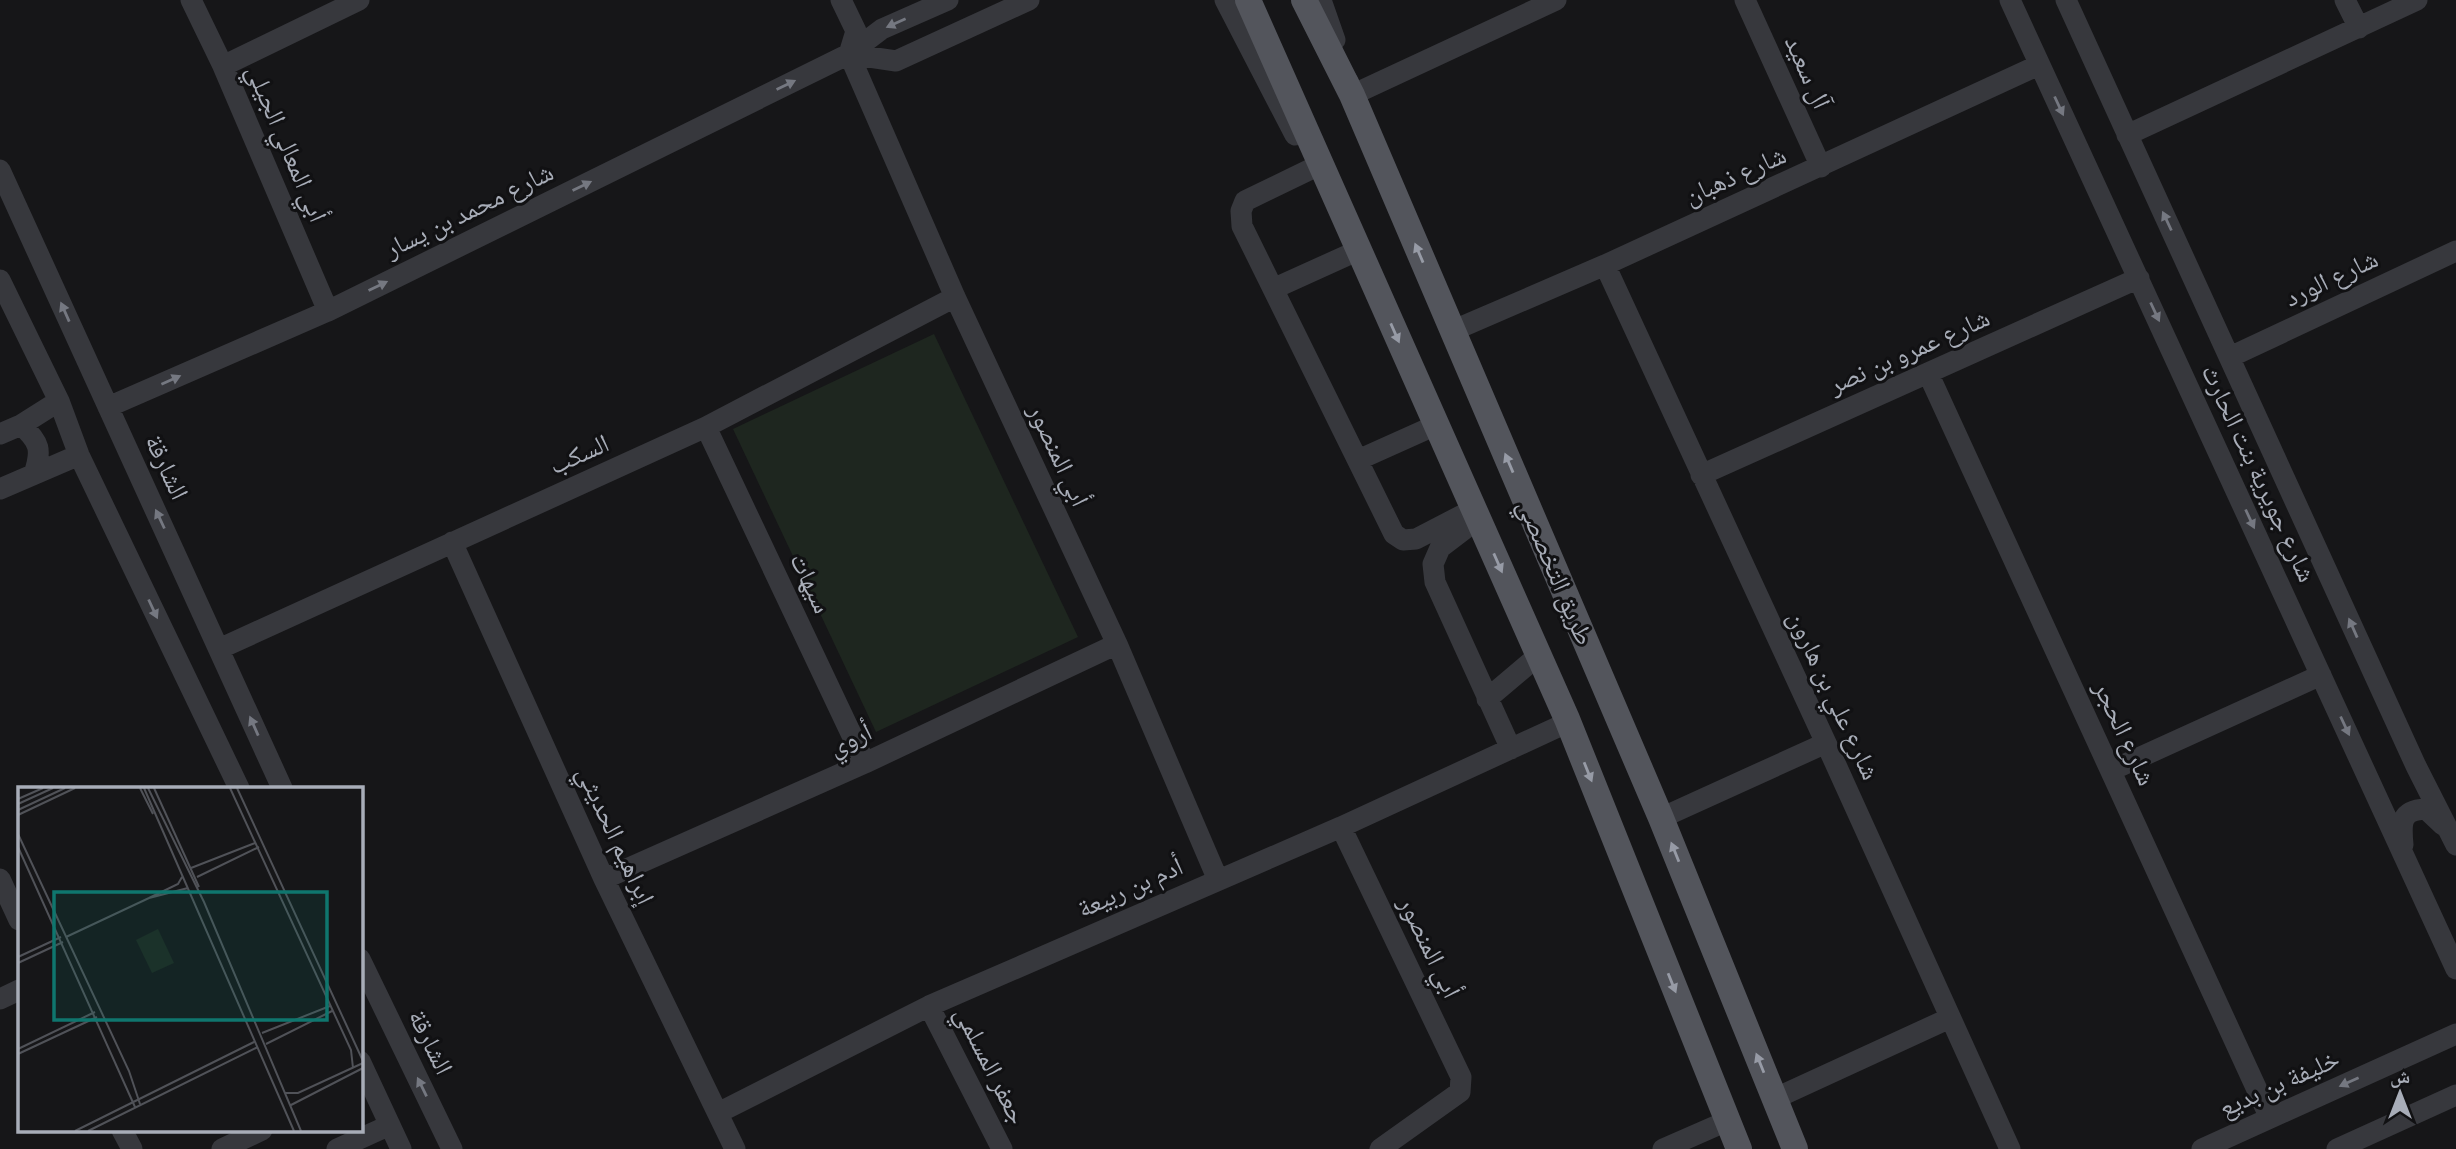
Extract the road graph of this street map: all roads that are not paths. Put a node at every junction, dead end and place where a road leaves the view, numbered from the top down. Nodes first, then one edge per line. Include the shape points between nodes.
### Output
1 (191, 0) edge
2 (359, 0) edge
3 (841, 0) edge
4 (948, 0) edge
5 (1029, 0) edge
6 (1225, 0) edge
7 (1248, 0) edge
8 (1304, 0) edge
9 (1321, 0) edge
10 (1556, 0) edge
11 (1745, 0) edge
12 (2010, 0) edge
13 (2066, 0) edge
14 (2345, 0) edge
15 (2417, 0) edge
16 (2359, 28) junction
17 (849, 54) junction
18 (2039, 65) junction
19 (223, 66) junction
20 (1352, 95) junction
21 (2127, 135) junction
22 (1821, 167) junction
23 (1313, 168) junction
24 (0, 170) edge
25 (9, 214) edge
26 (1358, 249) junction
27 (2456, 251) edge
28 (1605, 265) junction
29 (2139, 278) junction
30 (0, 281) edge
31 (1273, 289) junction
32 (955, 297) junction
33 (328, 311) junction
34 (1452, 331) junction
35 (2230, 357) junction
36 (1928, 373) junction
37 (59, 401) junction
38 (108, 407) junction
39 (21, 425) junction
40 (1436, 425) junction
41 (706, 427) junction
42 (0, 435) edge
43 (79, 454) junction
44 (1358, 460) junction
45 (34, 474) junction
46 (1701, 475) junction
47 (0, 489) edge
48 (1476, 514) junction
49 (452, 542) junction
50 (1117, 644) junction
51 (219, 649) junction
52 (1539, 655) junction
53 (2321, 675) junction
54 (1487, 699) junction
55 (1567, 719) junction
56 (1826, 743) junction
57 (1511, 749) junction
58 (865, 763) junction
59 (2416, 766) junction
60 (2112, 770) junction
61 (2371, 782) junction
62 (238, 787) edge
63 (281, 787) edge
64 (1661, 818) junction
65 (1340, 827) junction
66 (2452, 838) edge
67 (2403, 851) junction
68 (0, 879) edge
69 (604, 879) junction
70 (1218, 880) junction
71 (18, 918) edge
72 (362, 964) edge
73 (2456, 969) edge
74 (18, 990) edge
75 (0, 999) edge
76 (929, 1006) junction
77 (1950, 1018) junction
78 (2456, 1034) edge
79 (363, 1074) edge
80 (2456, 1095) edge
81 (1774, 1099) junction
82 (718, 1113) junction
83 (2270, 1118) junction
84 (1727, 1121) junction
85 (390, 1125) junction
86 (123, 1132) edge
87 (258, 1132) edge
88 (132, 1149) edge
89 (222, 1149) edge
90 (337, 1149) edge
91 (401, 1149) edge
92 (452, 1149) edge
93 (735, 1149) edge
94 (1002, 1149) edge
95 (1380, 1149) edge
96 (1663, 1149) edge
97 (1739, 1149) edge
98 (1795, 1149) edge
99 (2010, 1149) edge
100 (2202, 1149) edge
101 (2337, 1149) edge

1 - 19 street, أبي المعالي الجيلي
2 - 19 street
3 - 17 street via 856,31
4 -> 17 street, شارع محمد بن يسار via 882,29
5 - 17 street via 896,61
6 - 23 street
7 - 26 main road, طريق التخصصي
8 - 20 main road, طريق التخصصي
9 - 20 street
10 - 20 street
11 - 22 street, آل سعيد
12 - 18 street, شارع جويرية بنت الحارث
13 - 21 street, شارع جويرية بنت الحارث
14 - 16 street
15 - 16 street
16 - 21 street
17 - 32 street, أبي المنصور
33 -> 17 street, شارع محمد بن يسار
18 - 22 street, شارع ذهبان
18 -> 29 street, شارع جويرية بنت الحارث
19 - 33 street, أبي المعالي الجيلي
34 -> 20 main road, طريق التخصصي
35 -> 21 street, شارع جويرية بنت الحارث
22 - 28 street, شارع ذهبان
23 - 26 street
23 - 31 street via 1245,201 1241,211 1242,226
24 - 25 street, الشارقة
38 -> 25 street, الشارقة
26 - 31 street
26 -> 40 main road, طريق التخصصي
27 - 35 street, شارع الورد
28 - 34 street, شارع ذهبان
28 - 46 street, شارع علي بن هارون
29 - 36 street, شارع عمرو بن نصر
29 -> 53 street, شارع جويرية بنت الحارث
30 - 37 street
31 - 44 street
32 - 41 street, السكب
32 - 50 street, أبي المنصور
38 -> 33 street, شارع محمد بن يسار
64 -> 34 main road, طريق التخصصي
59 -> 35 street, شارع جويرية بنت الحارث
36 - 46 street, شارع عمرو بن نصر
36 - 60 street, شارع الحجر
37 - 39 street
37 - 43 street
51 -> 38 street, الشارقة
39 - 42 street
39 - 45 street via 36,439 40,458
40 - 44 street
40 - 48 main road, طريق التخصصي
41 - 49 street, السكب
41 - 58 street, سيهات
43 - 45 street
43 -> 62 street
44 - 48 street via 1394,534 1403,540
45 - 47 street
46 - 56 street, شارع علي بن هارون
48 -> 52 main road, طريق التخصصي
48 - 54 street via 1440,548 1433,564 1435,582
49 - 51 street, السكب
49 - 69 street, إبراهيم الحديثي
50 - 58 street, أروي
50 - 70 street, أبي المنصور
63 -> 51 street, الشارقة
52 - 54 street
52 - 55 main road, طريق التخصصي
53 - 60 street
53 -> 61 street, شارع جويرية بنت الحارث
54 - 57 street
55 - 57 street, أدم بن ربيعة
55 -> 84 main road, طريق التخصصي
56 - 64 street
56 - 77 street, شارع علي بن هارون
57 - 65 street, أدم بن ربيعة
58 - 69 street, أروي
59 - 61 street via 2419,794 2412,802 2390,801
59 - 66 street, شارع جويرية بنت الحارث
60 - 83 street, شارع الحجر
61 - 67 street, شارع جويرية بنت الحارث
81 -> 64 main road, طريق التخصصي
65 - 70 street, أدم بن ربيعة
65 - 95 street, أبي المنصور via 1461,1077 1460,1093
66 - 67 street via 2426,809 2417,809 2403,818
67 - 73 street, شارع جويرية بنت الحارث
68 - 71 street
69 - 82 street, إبراهيم الحديثي
70 - 76 street, أدم بن ربيعة
92 -> 72 street, الشارقة
74 - 75 street
76 - 82 street, أدم بن ربيعة
76 - 94 street, جعفر المسلمي
77 - 81 street
77 - 99 street, شارع علي بن هارون
78 -> 83 street, خليفة بن بديع
79 - 85 street
80 - 101 street
81 - 98 main road, طريق التخصصي
82 - 93 street, إبراهيم الحديثي
83 - 100 street, خليفة بن بديع
84 - 96 street
84 - 97 main road, طريق التخصصي
85 - 90 street
85 - 91 street
86 - 88 street
87 - 89 street

